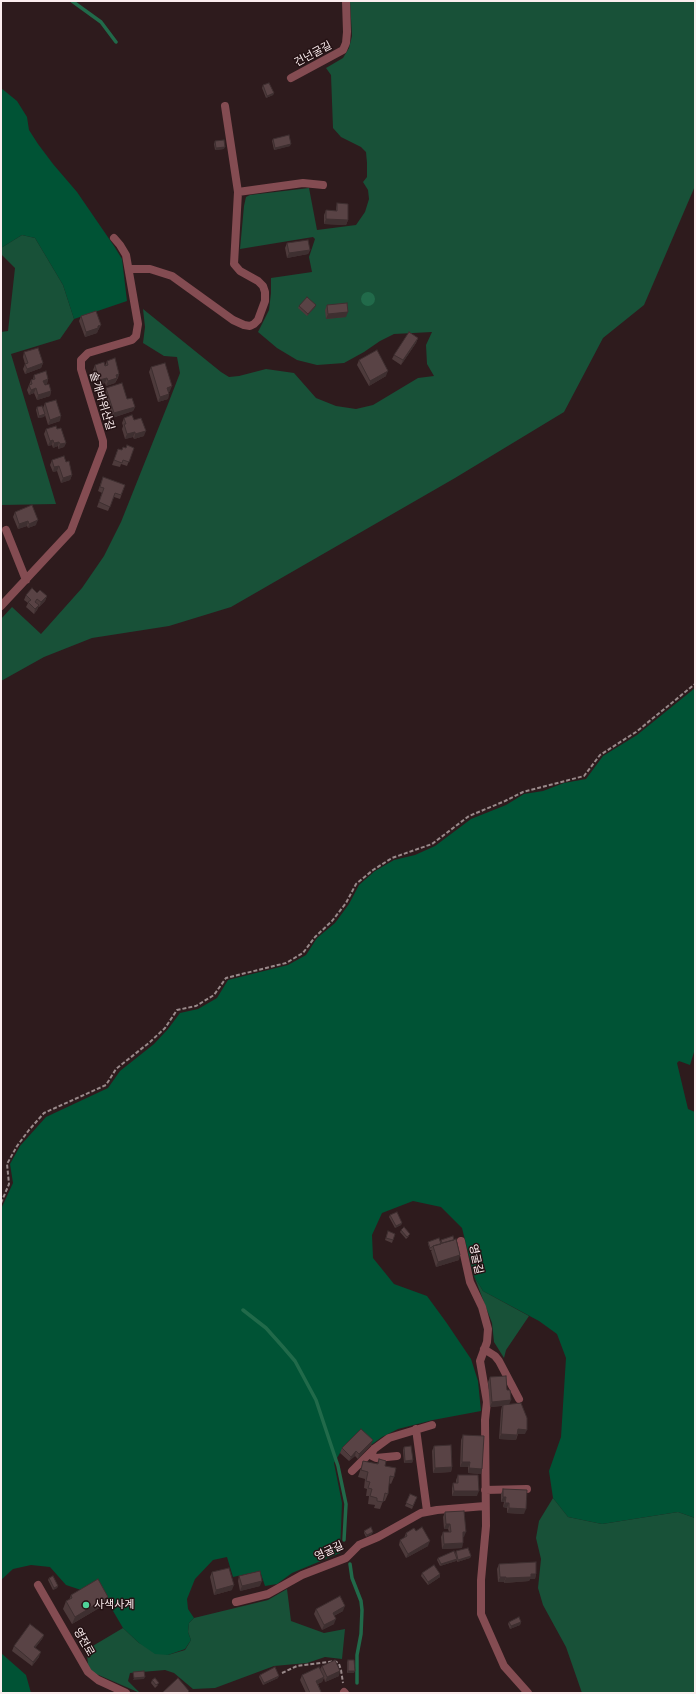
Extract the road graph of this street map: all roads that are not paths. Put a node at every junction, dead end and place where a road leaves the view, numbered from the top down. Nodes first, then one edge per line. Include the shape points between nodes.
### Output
1 (346, 1) edge
2 (291, 78) dead end
3 (225, 106) dead end
4 (323, 185) dead end
5 (238, 192) junction
6 (114, 238) dead end
7 (129, 268) junction
8 (6, 530) dead end
9 (26, 580) junction
10 (1, 606) edge
11 (461, 1241) dead end
12 (484, 1349) junction
13 (518, 1399) dead end
14 (432, 1425) dead end
15 (416, 1429) junction
16 (374, 1449) junction
17 (397, 1456) dead end
18 (352, 1471) dead end
19 (527, 1489) edge
20 (485, 1490) junction
21 (485, 1506) junction
22 (427, 1511) junction
23 (38, 1585) dead end
24 (236, 1602) dead end
25 (126, 1693) edge
26 (528, 1693) edge

1 - 2 lane, 건넌굴길 via 347,32 343,50
3 - 5 lane
4 - 5 lane via 303,183
5 - 7 lane via 234,264 240,271 258,281 265,292 262,312 254,324 244,325 233,320 172,276 150,269
6 - 7 lane, 솔개바위산길 via 124,250
7 - 9 lane, 솔개바위산길 via 137,315 136,336 127,342 88,353 80,364 103,447 71,531
8 - 9 lane
9 - 10 lane, 솔개바위산길
11 - 12 lane, 영굴길 via 470,1282 486,1320 488,1336
12 - 13 lane via 499,1361
12 - 20 lane, 영굴길 via 480,1361 487,1396
14 - 15 lane
15 - 16 lane via 389,1438
15 - 22 lane
16 - 17 lane via 372,1456 376,1458
16 - 18 lane
19 - 20 lane
20 - 21 lane, 영굴길
21 - 22 lane, 영굴길
21 - 26 lane, 영굴길 via 481,1614 504,1666
22 - 24 lane, 영굴길 via 359,1545 346,1558 302,1575 268,1594
23 - 25 lane, 영전로 via 88,1672 98,1680

